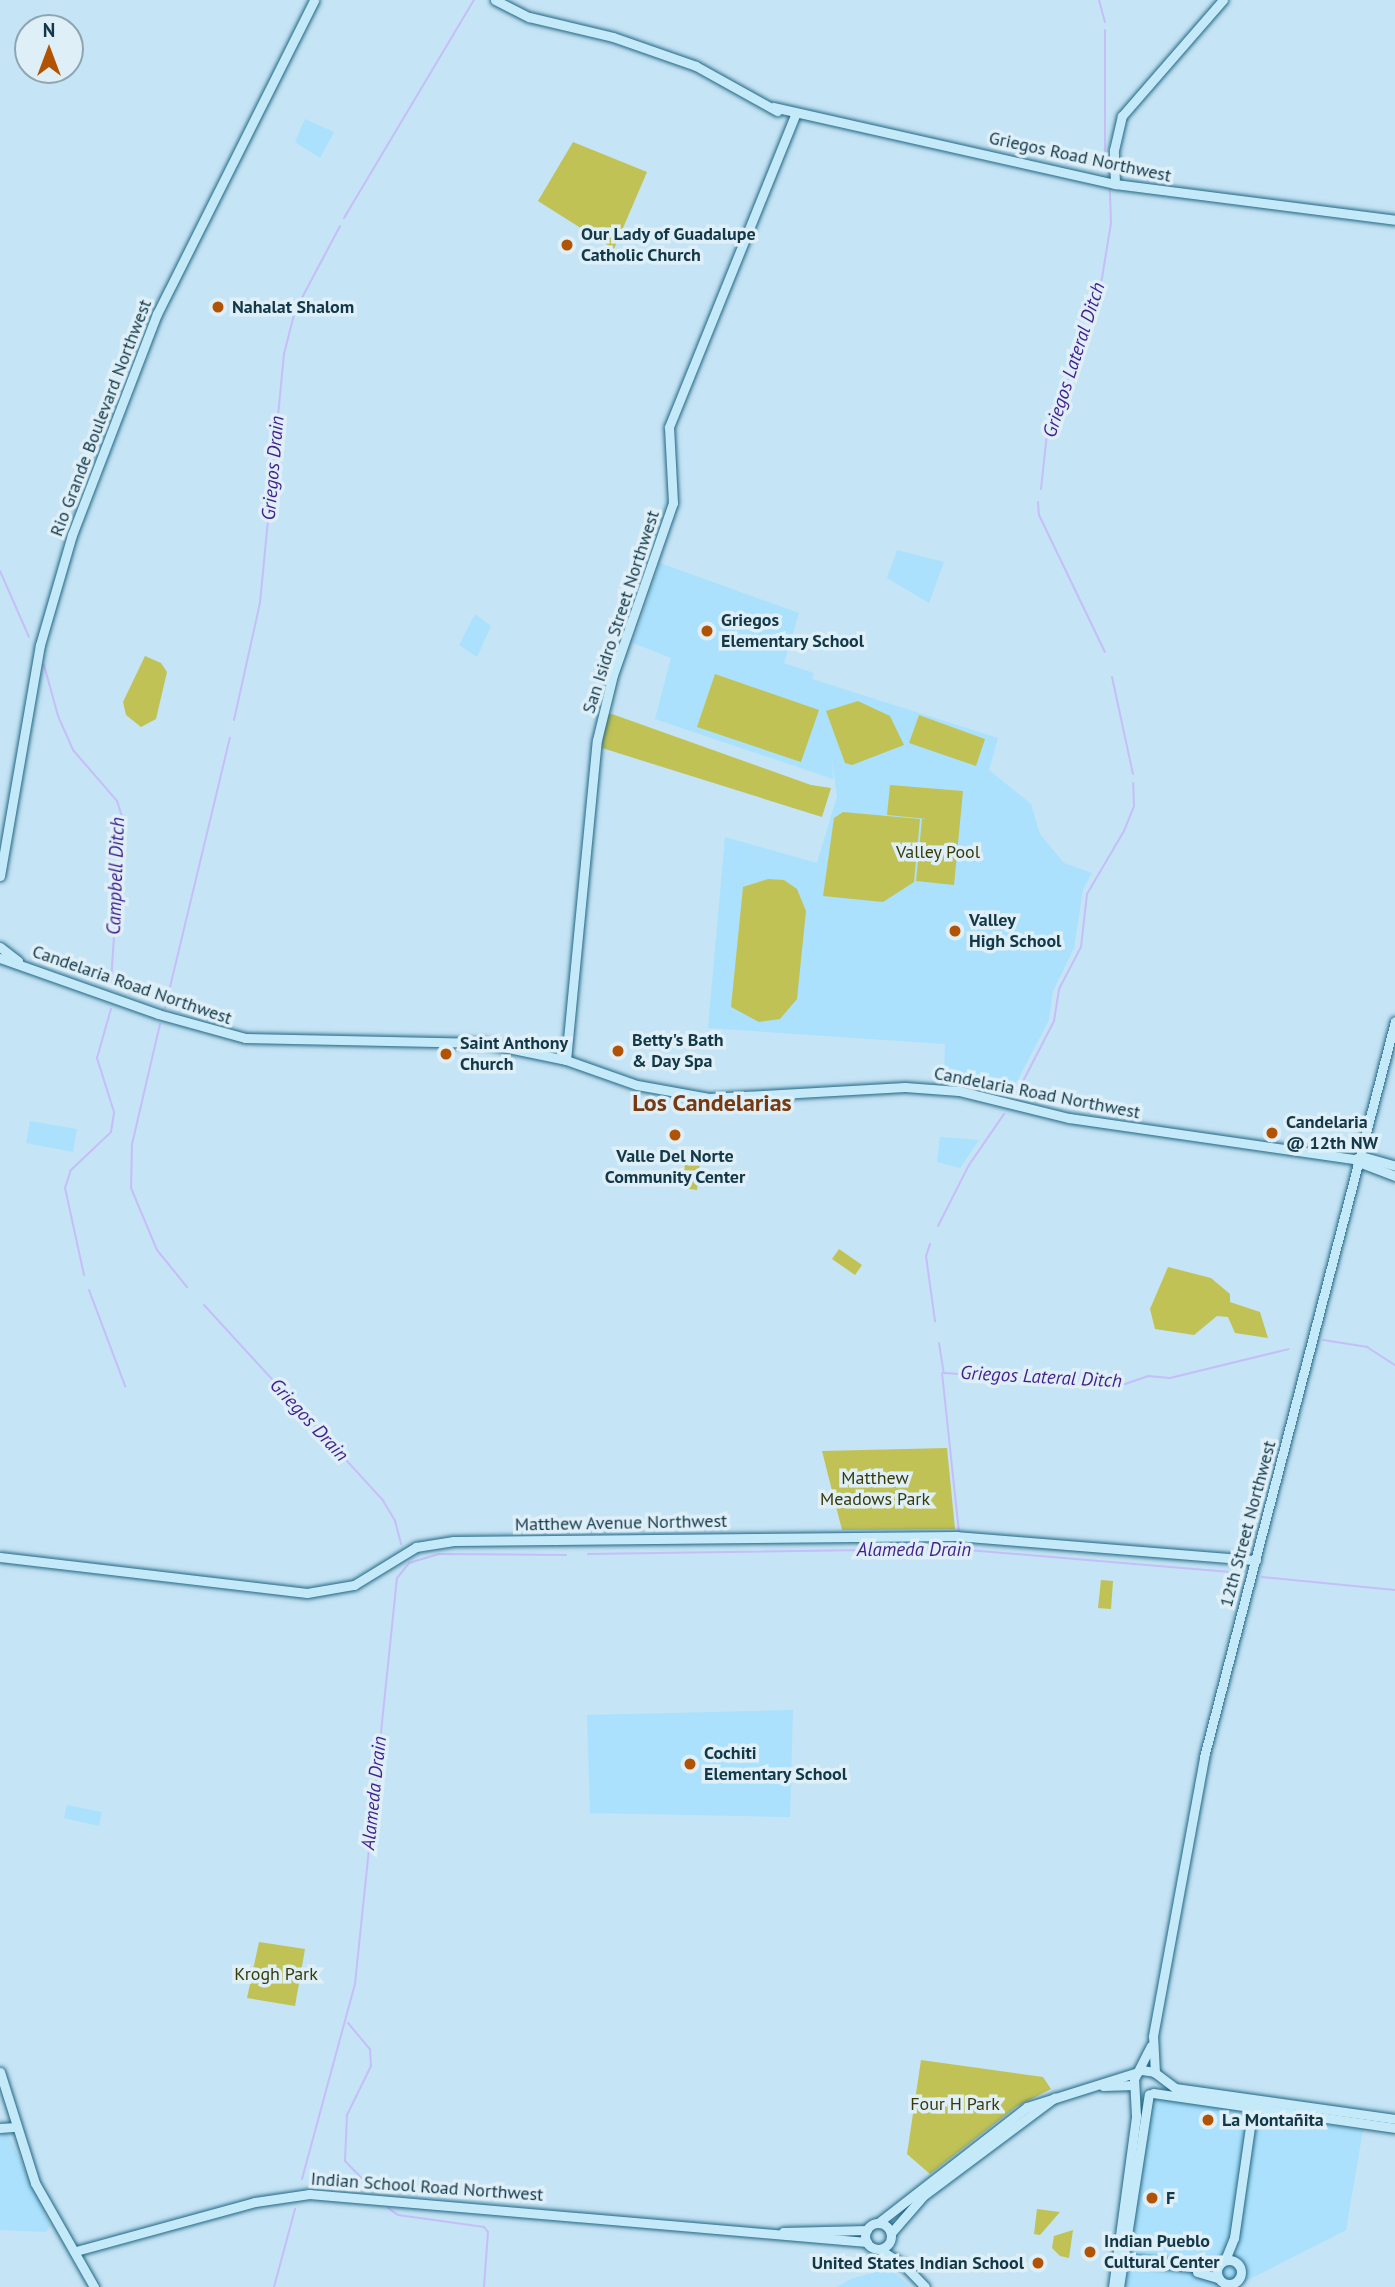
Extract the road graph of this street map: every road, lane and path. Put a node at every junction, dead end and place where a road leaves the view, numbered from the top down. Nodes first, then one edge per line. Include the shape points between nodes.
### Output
1 (314, 0) edge
2 (495, 0) edge
3 (1223, 0) edge
4 (795, 116) junction
5 (1115, 184) junction
6 (1395, 220) edge
7 (0, 876) edge
8 (0, 947) edge
9 (0, 958) edge
10 (19, 963) junction
11 (1395, 1021) edge
12 (566, 1060) junction
13 (1358, 1160) junction
14 (1395, 1166) edge
15 (1395, 1176) edge
16 (0, 1557) edge
17 (1256, 1560) junction
18 (1153, 2041) junction
19 (1140, 2071) junction
20 (0, 2072) edge
21 (1157, 2076) junction
22 (1095, 2085) junction
23 (1135, 2087) junction
24 (1151, 2094) junction
25 (1057, 2097) junction
26 (1253, 2105) junction
27 (1395, 2119) edge
28 (16, 2127) junction
29 (1395, 2127) edge
30 (0, 2128) edge
31 (878, 2223) junction
32 (867, 2230) junction
33 (782, 2232) junction
34 (891, 2236) junction
35 (1234, 2238) junction
36 (867, 2242) junction
37 (879, 2249) junction
38 (76, 2250) junction
39 (1121, 2259) junction
40 (1222, 2262) junction
41 (1237, 2262) junction
42 (904, 2265) junction
43 (1219, 2278) junction
44 (94, 2287) edge
45 (925, 2287) edge
46 (1113, 2287) edge
47 (1119, 2287) edge

1 - 7 main road, Rio Grande Boulevard Northwest via 174,276 72,536 35,668
2 - 4 main road, Griegos Road Northwest via 529,18 613,37 696,66
3 - 5 main road via 1122,116 1114,150
4 - 5 main road, Griegos Road Northwest
4 - 12 main road, San Isidro Street Northwest via 669,427 673,503 617,662 597,740
5 - 6 main road, Griegos Road Northwest
8 - 10 main road
9 - 10 main road, Candelaria Road Northwest
10 - 12 main road, Candelaria Road Northwest via 229,1035 282,1041 458,1041
11 - 13 main road, 12th Street Northwest
12 - 13 main road, Candelaria Road Northwest via 612,1078 682,1094 738,1098 905,1087 959,1090 1069,1118
13 - 14 main road, Candelaria Road Northwest
13 - 15 main road, Candelaria Road Northwest
13 - 17 main road, 12th Street Northwest
16 - 17 main road, Matthew Avenue Northwest via 307,1593 354,1585 416,1547 454,1541 956,1535
17 - 18 main road, 12th Street Northwest via 1204,1757
18 - 19 main road, 12th Street Northwest
18 - 21 main road, 12th Street Northwest
19 - 21 main road
19 - 22 main road
19 - 23 main road, 12th Street Northwest
20 - 28 main road
21 - 24 main road
21 - 26 main road via 1175,2088
22 - 23 main road
22 - 25 main road
23 - 24 main road
23 - 39 main road
24 - 26 main road
24 - 39 main road
25 - 31 main road via 999,2125
25 - 34 main road via 923,2196
26 - 27 main road
26 - 29 main road
26 - 35 main road
28 - 30 main road
28 - 38 main road via 35,2183
31 - 32 main road
31 - 34 main road
32 - 33 main road, Indian School Road Northwest
32 - 36 main road
33 - 36 main road, Indian School Road Northwest via 803,2239
33 - 38 main road, Indian School Road Northwest via 309,2194 285,2195
34 - 37 main road
34 - 42 main road
35 - 40 main road
35 - 41 main road
36 - 37 main road
37 - 42 main road
38 - 44 main road
39 - 40 main road via 1194,2267
39 - 43 main road
39 - 46 main road
39 - 47 main road
40 - 41 main road
40 - 43 main road
41 - 43 main road via 1242,2271 1237,2281 1227,2284
42 - 45 main road

